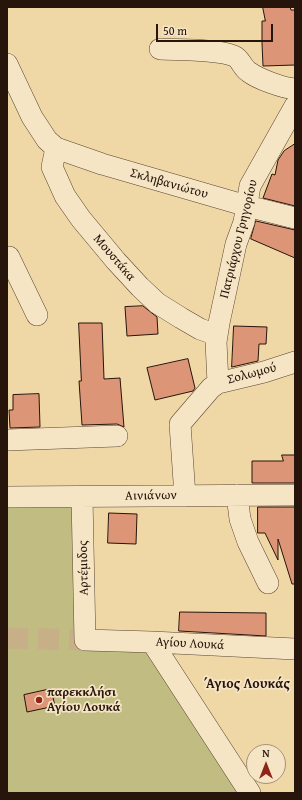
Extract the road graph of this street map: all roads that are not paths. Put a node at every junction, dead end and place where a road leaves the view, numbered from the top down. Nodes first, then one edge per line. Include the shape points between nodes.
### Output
1 (160, 49) dead end
2 (7, 64) edge
3 (295, 89) edge
4 (295, 106) edge
5 (51, 144) junction
6 (247, 206) junction
7 (295, 218) edge
8 (10, 257) dead end
9 (37, 315) dead end
10 (217, 335) junction
11 (295, 362) edge
12 (218, 383) junction
13 (117, 436) dead end
14 (7, 440) edge
15 (237, 495) junction
16 (295, 495) edge
17 (185, 496) junction
18 (7, 497) edge
19 (82, 497) junction
20 (268, 583) dead end
21 (85, 640) joint
22 (152, 642) junction
23 (295, 649) edge
24 (250, 793) edge

1 - 3 street via 235,56 252,74 286,88
2 - 5 street via 32,117
4 - 6 street, Πατριάρχου Γρηγορίου via 254,177
5 - 6 street, Σκληβανιώτου via 102,164
5 - 10 street, Μουστάκα via 52,167 65,196 116,261 157,303 200,329
6 - 7 street, Σκληβανιώτου
6 - 10 street, Πατριάρχου Γρηγορίου via 226,284
8 - 9 street
10 - 12 street, Πατριάρχου Γρηγορίου
11 - 12 street, Σολωμού
12 - 17 street, Σολωμού via 180,424
13 - 14 street
15 - 16 street, Αινιάνων
15 - 17 street, Αινιάνων
15 - 20 street via 240,519 248,542
17 - 19 street, Αινιάνων
18 - 19 street, Αινιάνων
19 - 21 street, Αρτέμιδος
21 - 22 street, Αγίου Λουκά
22 - 23 street, Αγίου Λουκά
22 - 24 street

